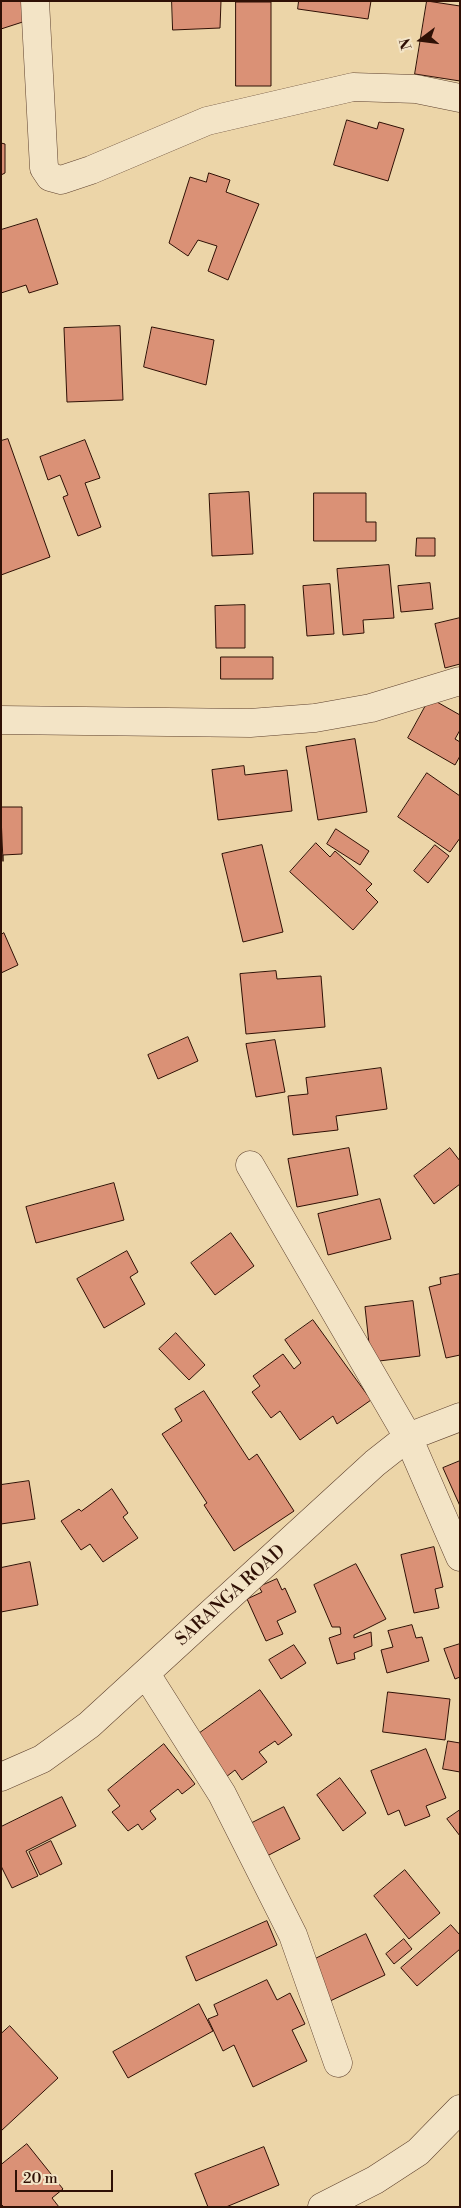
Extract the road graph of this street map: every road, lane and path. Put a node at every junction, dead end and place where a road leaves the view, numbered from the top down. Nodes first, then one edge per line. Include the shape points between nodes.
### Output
1 (35, 1) edge
2 (460, 98) edge
3 (460, 681) edge
4 (1, 720) edge
5 (250, 1165) dead end
6 (460, 1417) edge
7 (408, 1437) junction
8 (460, 1557) edge
9 (146, 1674) junction
10 (1, 1777) edge
11 (338, 2063) dead end
12 (460, 2109) edge
13 (322, 2207) edge

1 - 2 street via 44,168 50,177 61,180 207,121 353,88 416,89
3 - 4 street via 370,708 315,718 250,723
5 - 7 street
6 - 7 street, SARANGA ROAD
7 - 8 street
7 - 9 street, SARANGA ROAD
9 - 10 street, SARANGA ROAD via 89,1725 42,1759
9 - 11 street via 222,1794 293,1936
12 - 13 street via 418,2152 376,2180

